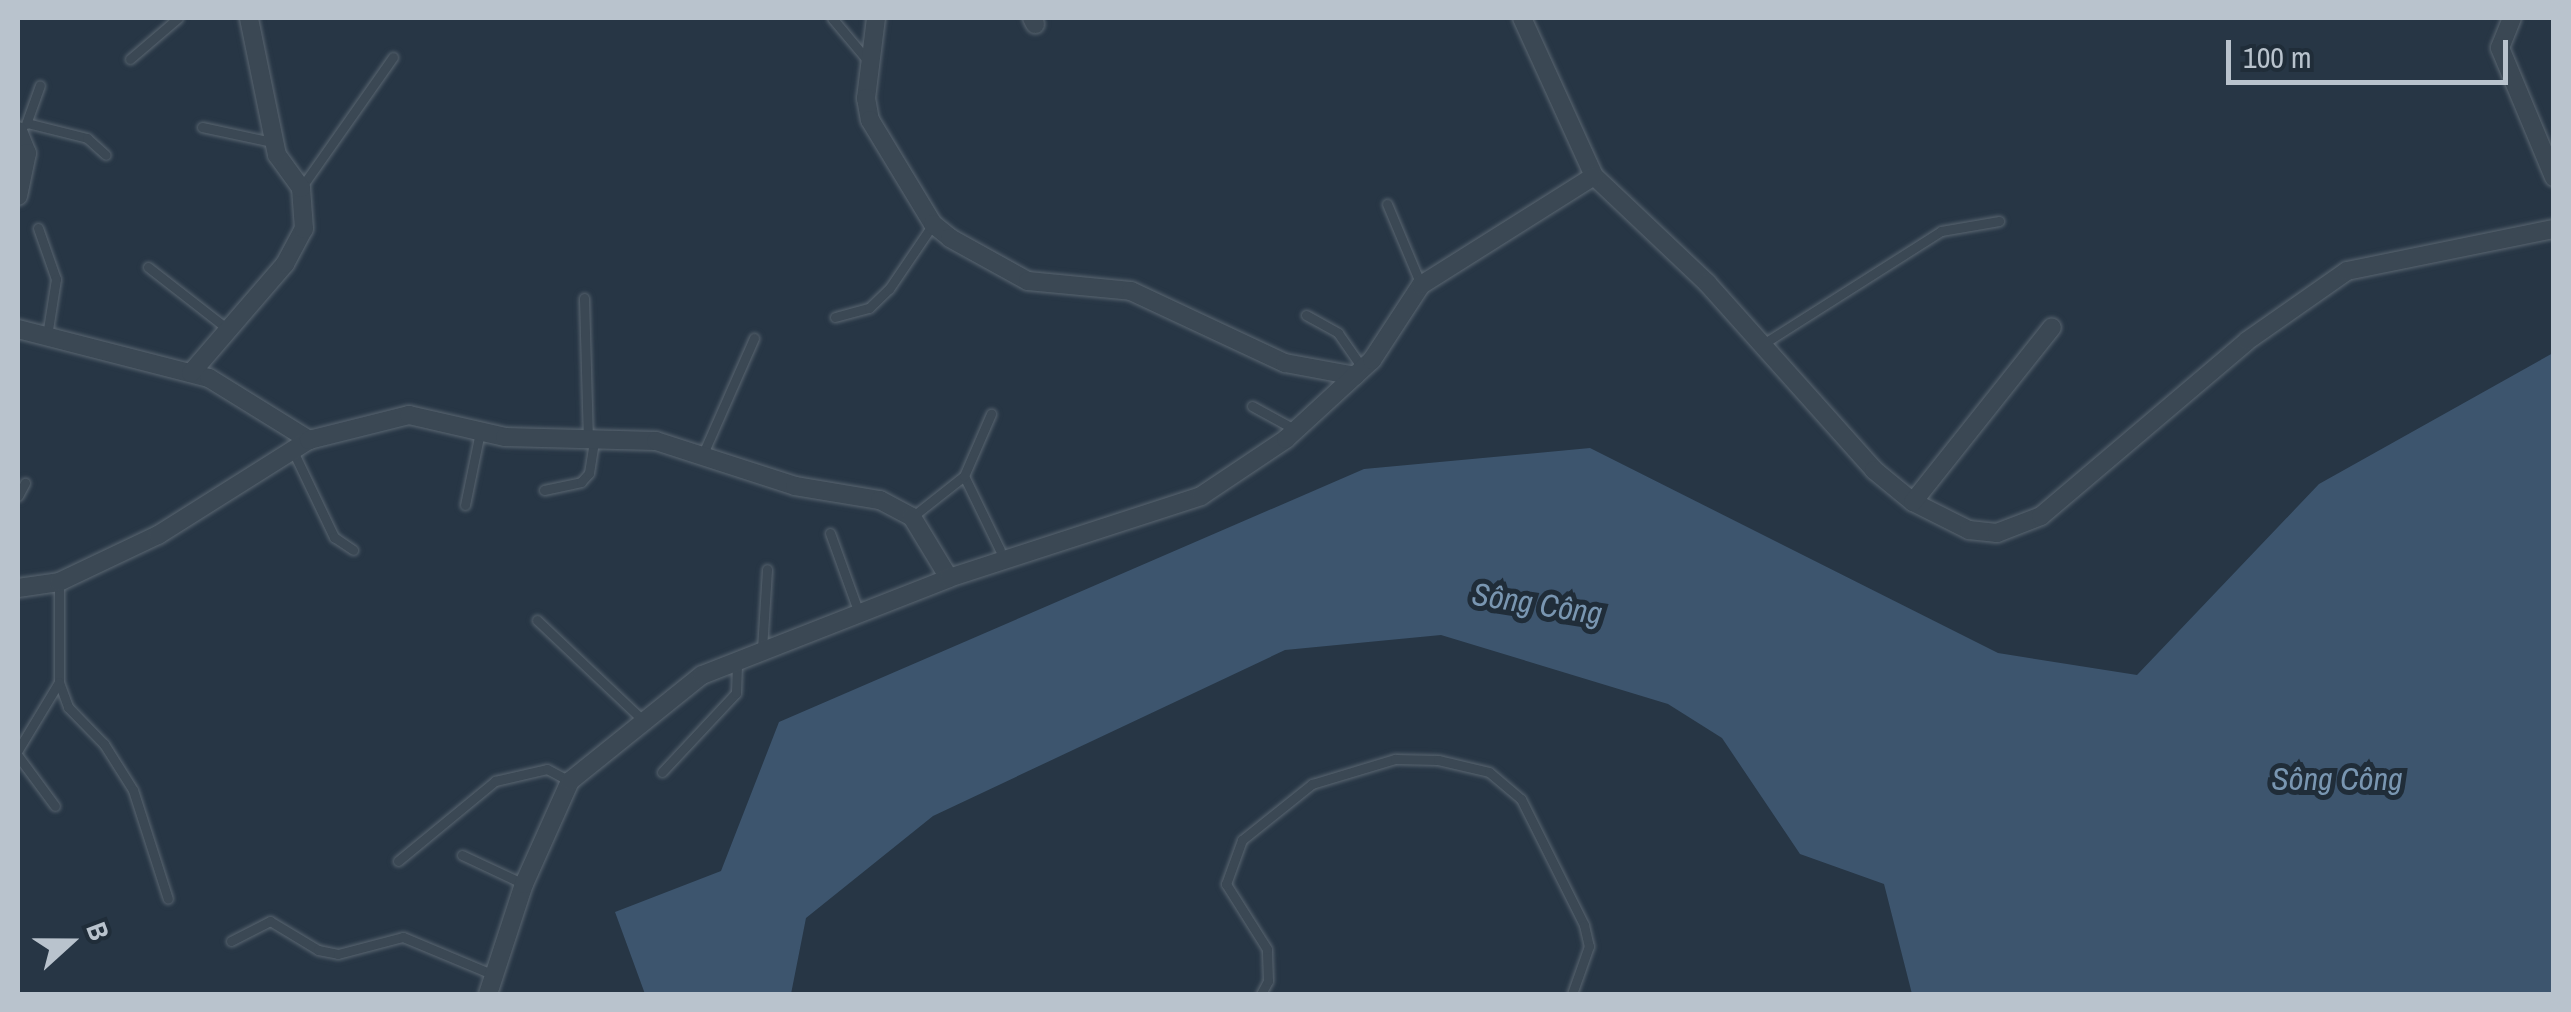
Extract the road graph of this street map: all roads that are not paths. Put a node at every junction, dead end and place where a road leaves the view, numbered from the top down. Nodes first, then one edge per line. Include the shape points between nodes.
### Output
1 (178, 18) edge
2 (249, 18) edge
3 (832, 18) edge
4 (876, 18) edge
5 (1522, 18) edge
6 (2512, 18) edge
7 (130, 58) dead end
8 (393, 58) dead end
9 (870, 63) junction
10 (40, 85) dead end
11 (202, 127) dead end
12 (22, 129) edge
13 (275, 143) junction
14 (106, 155) dead end
15 (1594, 176) junction
16 (2554, 177) edge
17 (301, 188) junction
18 (18, 196) edge
19 (1387, 204) dead end
20 (1999, 221) dead end
21 (933, 224) junction
22 (38, 228) dead end
23 (2554, 229) edge
24 (148, 267) dead end
25 (1420, 285) junction
26 (584, 298) dead end
27 (1306, 314) dead end
28 (834, 316) dead end
29 (225, 327) junction
30 (2052, 328) dead end
31 (18, 329) edge
32 (47, 336) junction
33 (754, 338) dead end
34 (1761, 345) junction
35 (1359, 372) junction
36 (191, 373) junction
37 (1252, 406) dead end
38 (991, 414) dead end
39 (1296, 430) junction
40 (480, 432) junction
41 (591, 438) junction
42 (301, 445) junction
43 (702, 456) junction
44 (964, 476) junction
45 (25, 483) dead end
46 (544, 490) dead end
47 (18, 496) edge
48 (1913, 502) junction
49 (465, 505) dead end
50 (912, 517) junction
51 (830, 534) dead end
52 (352, 550) dead end
53 (1000, 550) dead end
54 (767, 569) dead end
55 (949, 578) junction
56 (60, 582) junction
57 (18, 588) edge
58 (859, 614) junction
59 (537, 620) dead end
60 (761, 652) junction
61 (737, 660) junction
62 (59, 682) junction
63 (647, 724) junction
64 (18, 753) edge
65 (662, 772) dead end
66 (570, 780) junction
67 (55, 806) dead end
68 (462, 855) dead end
69 (398, 861) dead end
70 (524, 884) junction
71 (168, 899) dead end
72 (230, 941) dead end
73 (494, 975) junction
74 (488, 994) edge
75 (1261, 994) edge
76 (1572, 994) edge

1 - 7 lane
2 - 13 street
3 - 9 lane
4 - 9 street
5 - 15 street
6 - 16 street via 2500,48
8 - 17 lane
9 - 21 street via 870,120
10 - 12 lane
11 - 13 lane
12 - 14 lane via 86,138
12 - 18 street via 27,153
13 - 17 street via 283,168
15 - 25 street
15 - 34 street via 1688,263
17 - 29 street via 304,230 296,248
19 - 25 lane
20 - 34 lane via 1941,231
21 - 28 lane via 869,308
21 - 35 street via 1028,281 1131,291 1285,363
22 - 32 lane via 56,279
23 - 48 street via 2372,263 2337,277 2247,341 2021,527 1969,530
24 - 29 lane
25 - 35 street
26 - 41 lane
27 - 35 lane via 1338,333
29 - 36 street
30 - 48 street
31 - 32 street
32 - 36 street
33 - 43 lane
34 - 48 street via 1839,437
35 - 39 street
36 - 42 street
37 - 39 lane via 1276,425
38 - 44 lane
39 - 55 street via 1184,504
40 - 41 street
40 - 42 street via 409,415
40 - 49 lane
41 - 43 street via 635,438
41 - 46 lane via 589,473 581,482
42 - 52 lane via 334,537
42 - 56 street via 177,526
43 - 50 street via 796,486 880,500
44 - 50 lane
44 - 53 lane
45 - 47 lane
50 - 55 street
51 - 58 lane
54 - 60 lane
55 - 58 street
56 - 57 street
56 - 62 lane
58 - 60 street
59 - 63 lane
60 - 61 street
61 - 63 street via 702,676
61 - 65 lane via 736,693
62 - 64 lane
62 - 71 lane via 68,707 104,744 132,790
63 - 66 street
64 - 67 lane
66 - 69 lane via 546,769 495,780
66 - 70 street
68 - 70 lane
70 - 73 street
72 - 73 lane via 270,921 318,950 338,954 404,936
73 - 74 street
75 - 76 lane via 1268,981 1267,949 1226,884 1242,840 1312,784 1395,758 1489,772 1521,799 1584,925 1589,946

